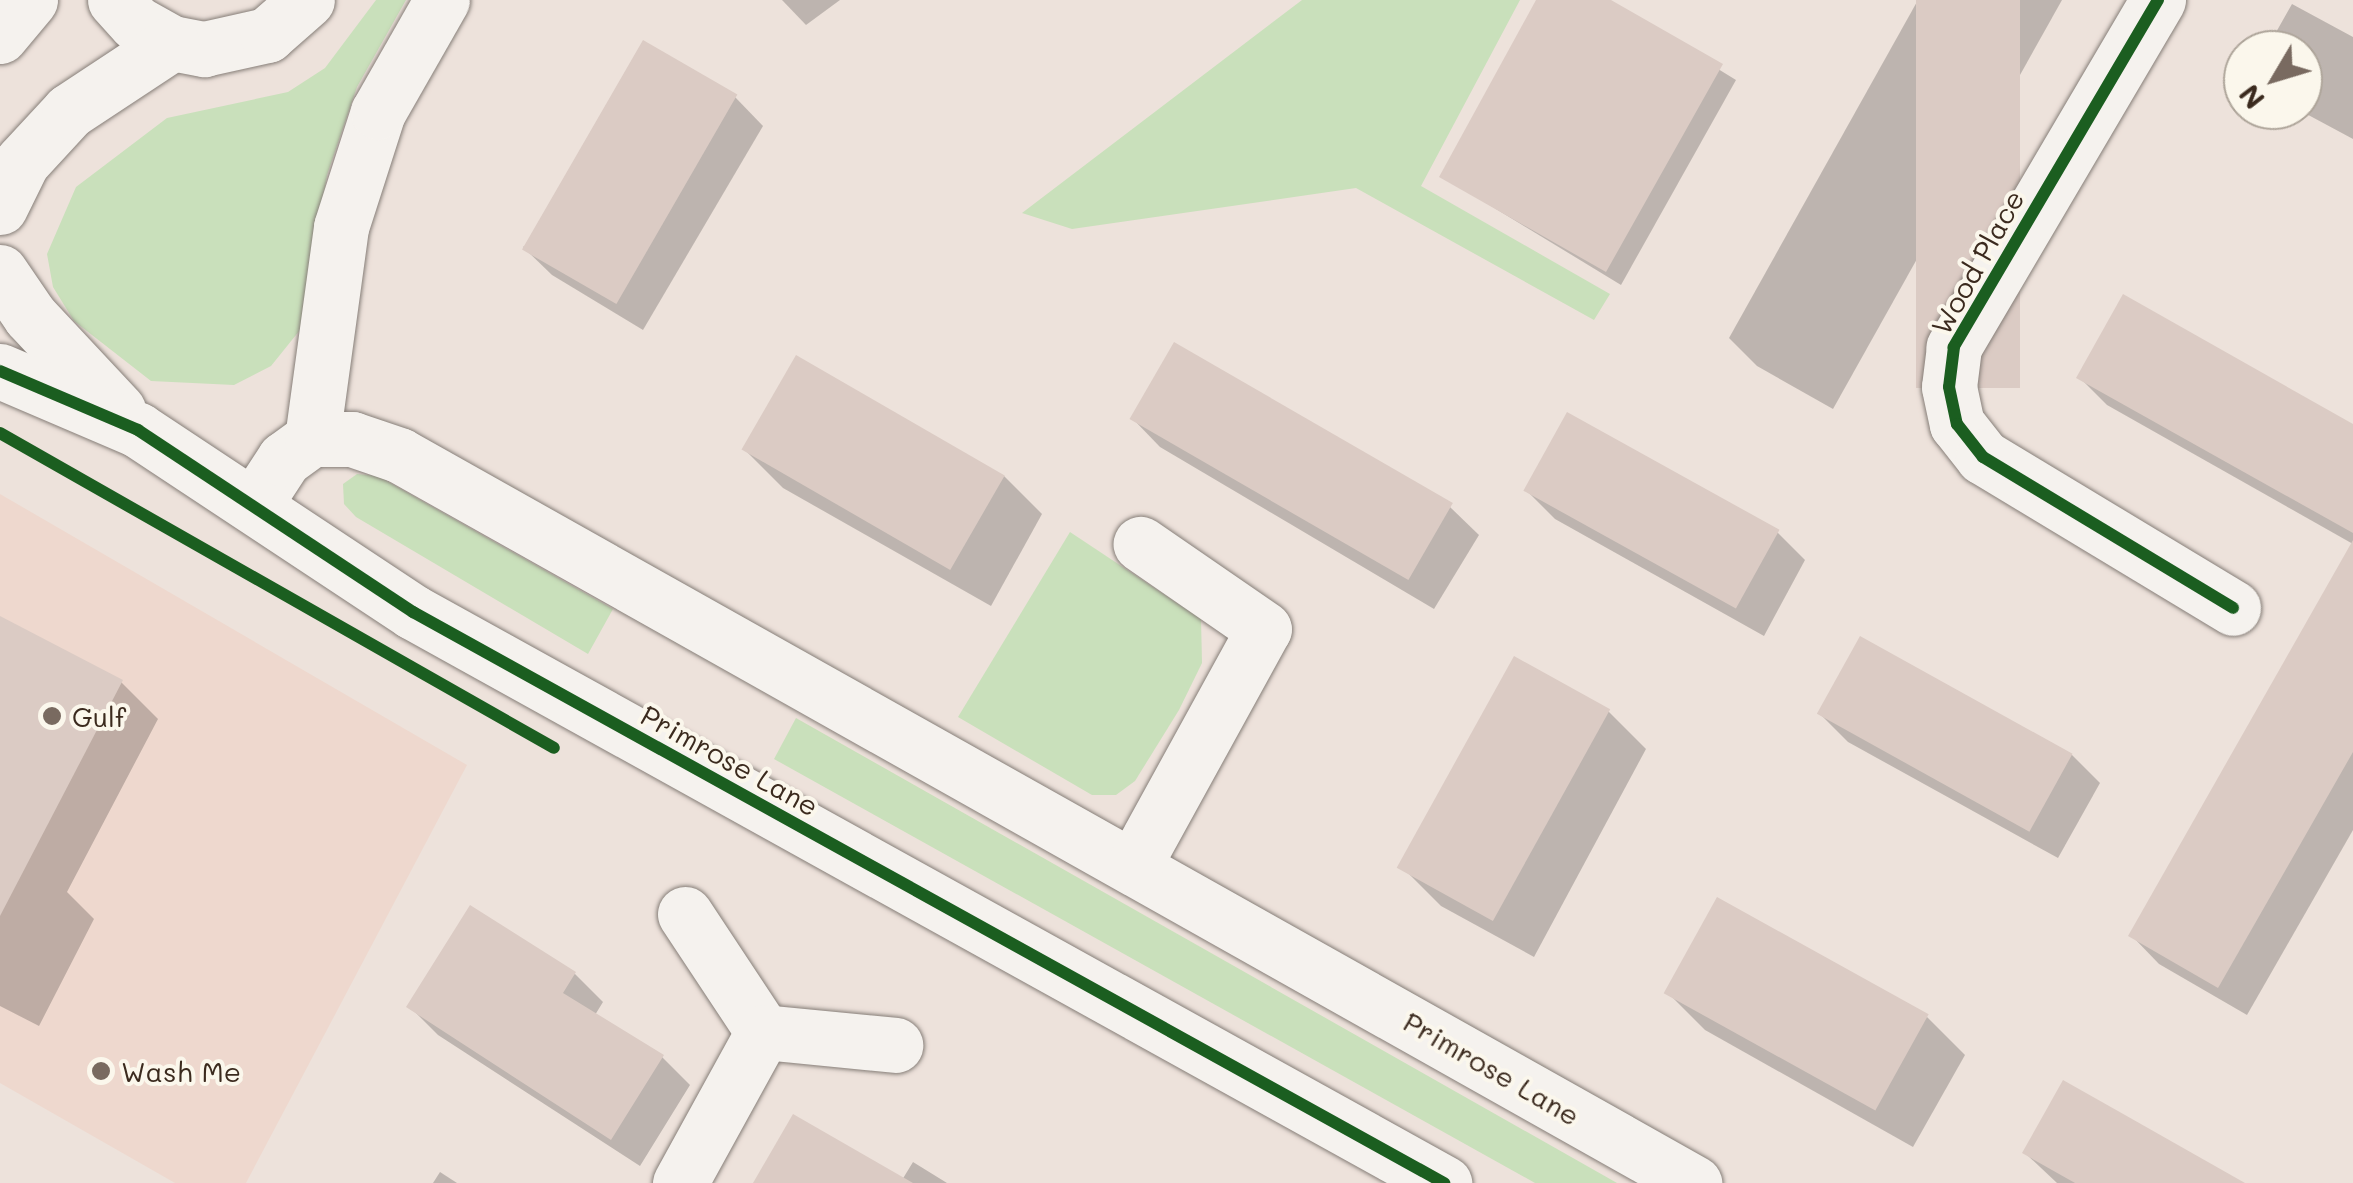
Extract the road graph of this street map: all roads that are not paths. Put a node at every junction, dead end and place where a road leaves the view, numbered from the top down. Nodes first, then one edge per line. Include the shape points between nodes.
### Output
1 (30, 0) edge
2 (116, 0) edge
3 (307, 0) edge
4 (442, 0) edge
5 (2158, 0) edge
6 (0, 36) edge
7 (172, 42) junction
8 (0, 207) edge
9 (0, 272) edge
10 (0, 371) edge
11 (138, 430) junction
12 (312, 439) junction
13 (254, 505) junction
14 (1141, 544) dead end
15 (2234, 608) dead end
16 (1134, 865) junction
17 (684, 914) dead end
18 (763, 1032) junction
19 (895, 1045) dead end
20 (680, 1183) edge
21 (1444, 1183) edge
22 (1694, 1183) edge

1 - 6 street
2 - 7 street via 136,24
3 - 7 street via 267,35 236,46
4 - 12 street via 378,112 341,227
5 - 15 street, Wood Place via 1954,347 1949,387 1957,424 1983,457
7 - 8 street via 69,112 22,162
9 - 11 street, Primrose Lane via 30,316
10 - 11 street, Primrose Lane
11 - 13 street, Primrose Lane
12 - 13 street via 284,459
12 - 16 street, Primrose Lane via 352,439 399,455
13 - 21 street, Primrose Lane via 413,612
14 - 16 street via 1264,629
16 - 22 street, Primrose Lane
17 - 18 street
18 - 19 street
18 - 20 street

